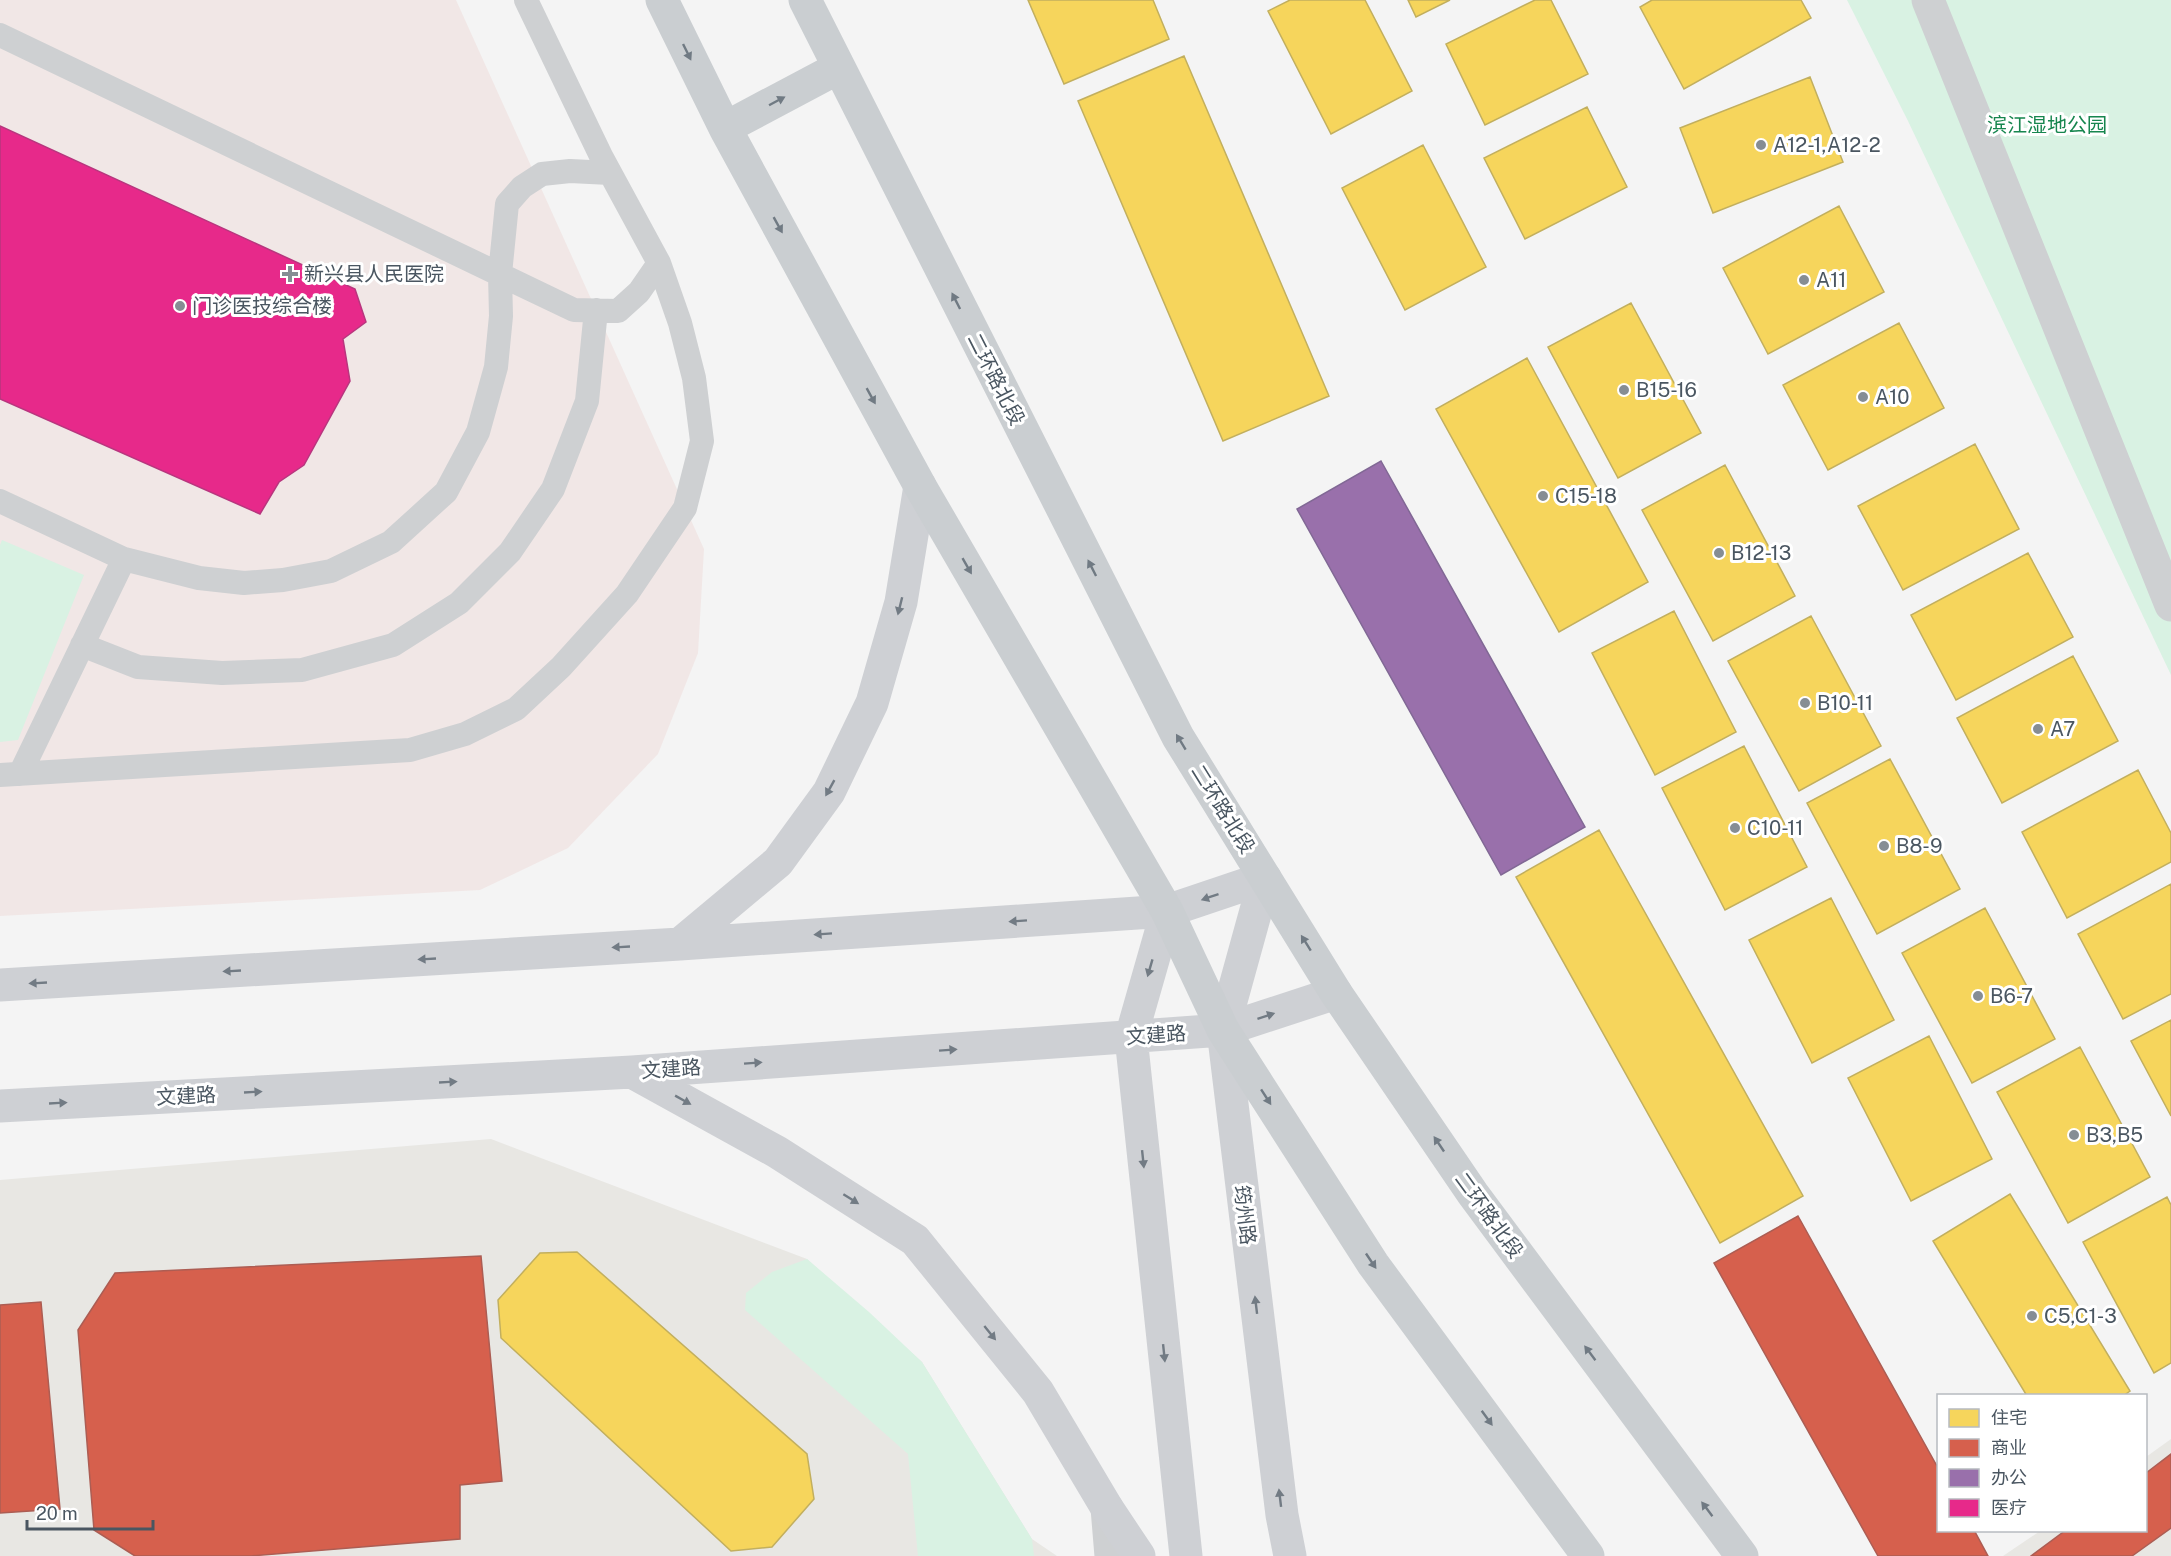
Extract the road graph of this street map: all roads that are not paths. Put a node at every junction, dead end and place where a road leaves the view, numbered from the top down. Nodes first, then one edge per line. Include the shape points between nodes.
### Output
1 (526, 0) edge
2 (662, 0) edge
3 (805, 0) edge
4 (1928, 0) edge
5 (0, 35) edge
6 (838, 68) junction
7 (725, 128) junction
8 (610, 173) junction
9 (659, 263) junction
10 (500, 274) junction
11 (596, 310) junction
12 (920, 486) junction
13 (0, 501) edge
14 (124, 559) junction
15 (2171, 605) edge
16 (82, 645) junction
17 (10, 775) edge
18 (1265, 878) junction
19 (1167, 911) junction
20 (680, 944) junction
21 (0, 985) edge
22 (1336, 993) junction
23 (1223, 1030) junction
24 (1131, 1036) junction
25 (632, 1072) junction
26 (0, 1106) edge
27 (1107, 1508) junction
28 (1111, 1556) edge
29 (1139, 1556) edge
30 (1186, 1556) edge
31 (1290, 1556) edge
32 (1588, 1556) edge
33 (1742, 1556) edge

1 - 8 lane
2 -> 7 main road
3 - 6 main road, 二环路北段
4 - 15 street
5 - 10 lane
7 -> 6 main road
18 -> 6 main road, 二环路北段 via 1178,738
7 -> 12 main road
8 - 9 lane
8 - 10 lane via 543,174 522,187 507,204
9 - 11 lane via 639,292 618,311
9 - 17 lane via 694,378 702,441 685,507 627,594 561,667 516,709 465,734 410,750
10 - 11 lane via 574,310
10 - 14 lane via 496,367 478,432 446,492 391,542 332,571 244,583 199,578
11 - 16 lane via 586,401 553,489 510,552 459,603 393,645 302,670 222,673 138,667
12 -> 19 main road
12 -> 20 main road via 901,602 872,703 829,792 778,862
13 - 14 lane
14 - 16 lane
16 - 17 lane
18 -> 19 main road
22 -> 18 main road, 二环路北段
18 - 23 main road, 筠州路
19 -> 20 main road
19 - 23 main road
19 -> 24 main road
20 -> 21 main road
23 -> 22 main road, 文建路
33 -> 22 main road, 二环路北段 via 1473,1194
23 - 24 main road, 文建路
31 -> 23 main road, 筠州路
23 -> 32 main road via 1373,1264
25 -> 24 main road, 文建路
24 -> 30 main road
26 -> 25 main road, 文建路
25 -> 27 main road via 777,1152 915,1240 1038,1392
27 - 28 street
27 - 29 main road

